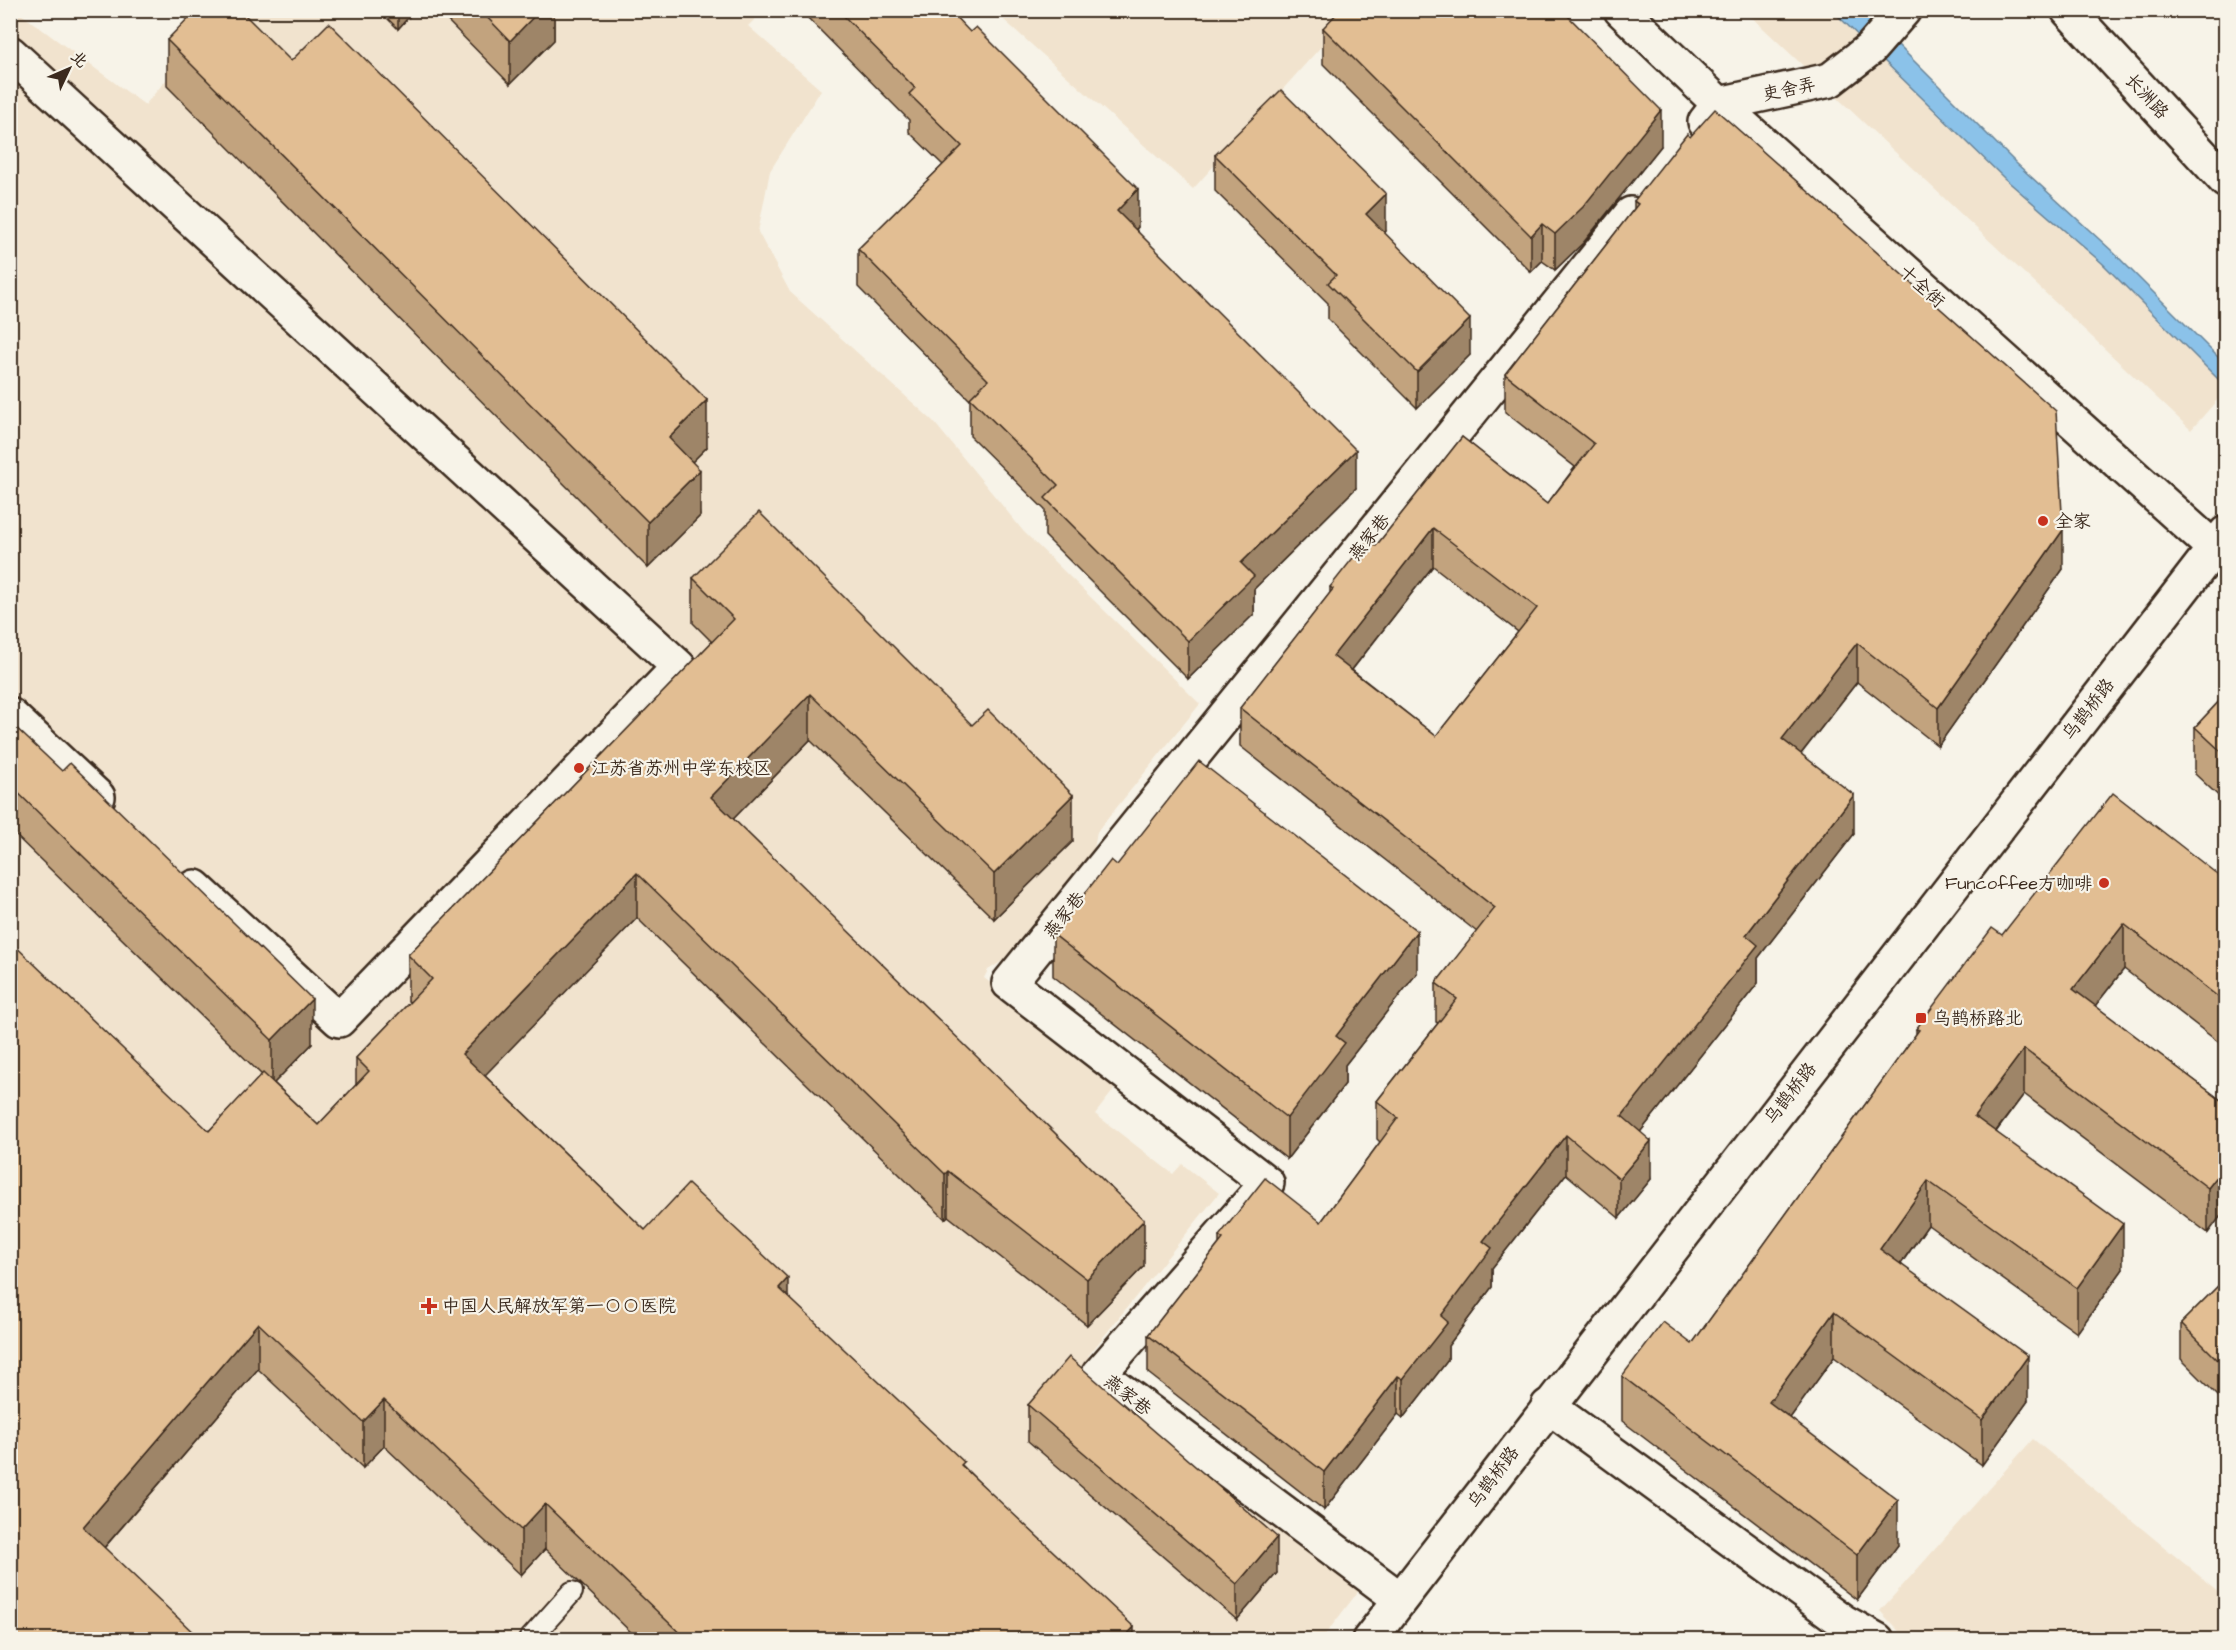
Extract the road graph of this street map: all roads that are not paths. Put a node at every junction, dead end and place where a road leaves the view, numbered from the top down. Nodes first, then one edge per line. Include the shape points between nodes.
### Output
1 (1621, 10) edge
2 (2068, 10) edge
3 (1903, 11) edge
4 (10, 53) edge
5 (1719, 104) junction
6 (1689, 141) edge
7 (2226, 181) edge
8 (1652, 187) edge
9 (2221, 547) edge
10 (10, 715) edge
11 (123, 820) edge
12 (175, 868) edge
13 (1548, 1406) junction
14 (572, 1592) dead end
15 (1400, 1599) junction
16 (529, 1640) edge
17 (1369, 1640) edge
18 (1877, 1640) edge

1 - 5 street, 十全街
2 - 7 street, 长洲路
3 - 5 street, 吏舍弄 via 1870,49 1830,80
4 - 12 street via 679,667 339,1020
5 - 6 street
5 - 9 street, 十全街
8 - 15 street, 燕家巷 via 1010,983 1267,1184 1099,1374
9 - 13 street, 乌鹊桥路
10 - 11 street
13 - 15 street, 乌鹊桥路
13 - 18 street via 1844,1622
14 - 16 lane
15 - 17 street, 乌鹊桥路

